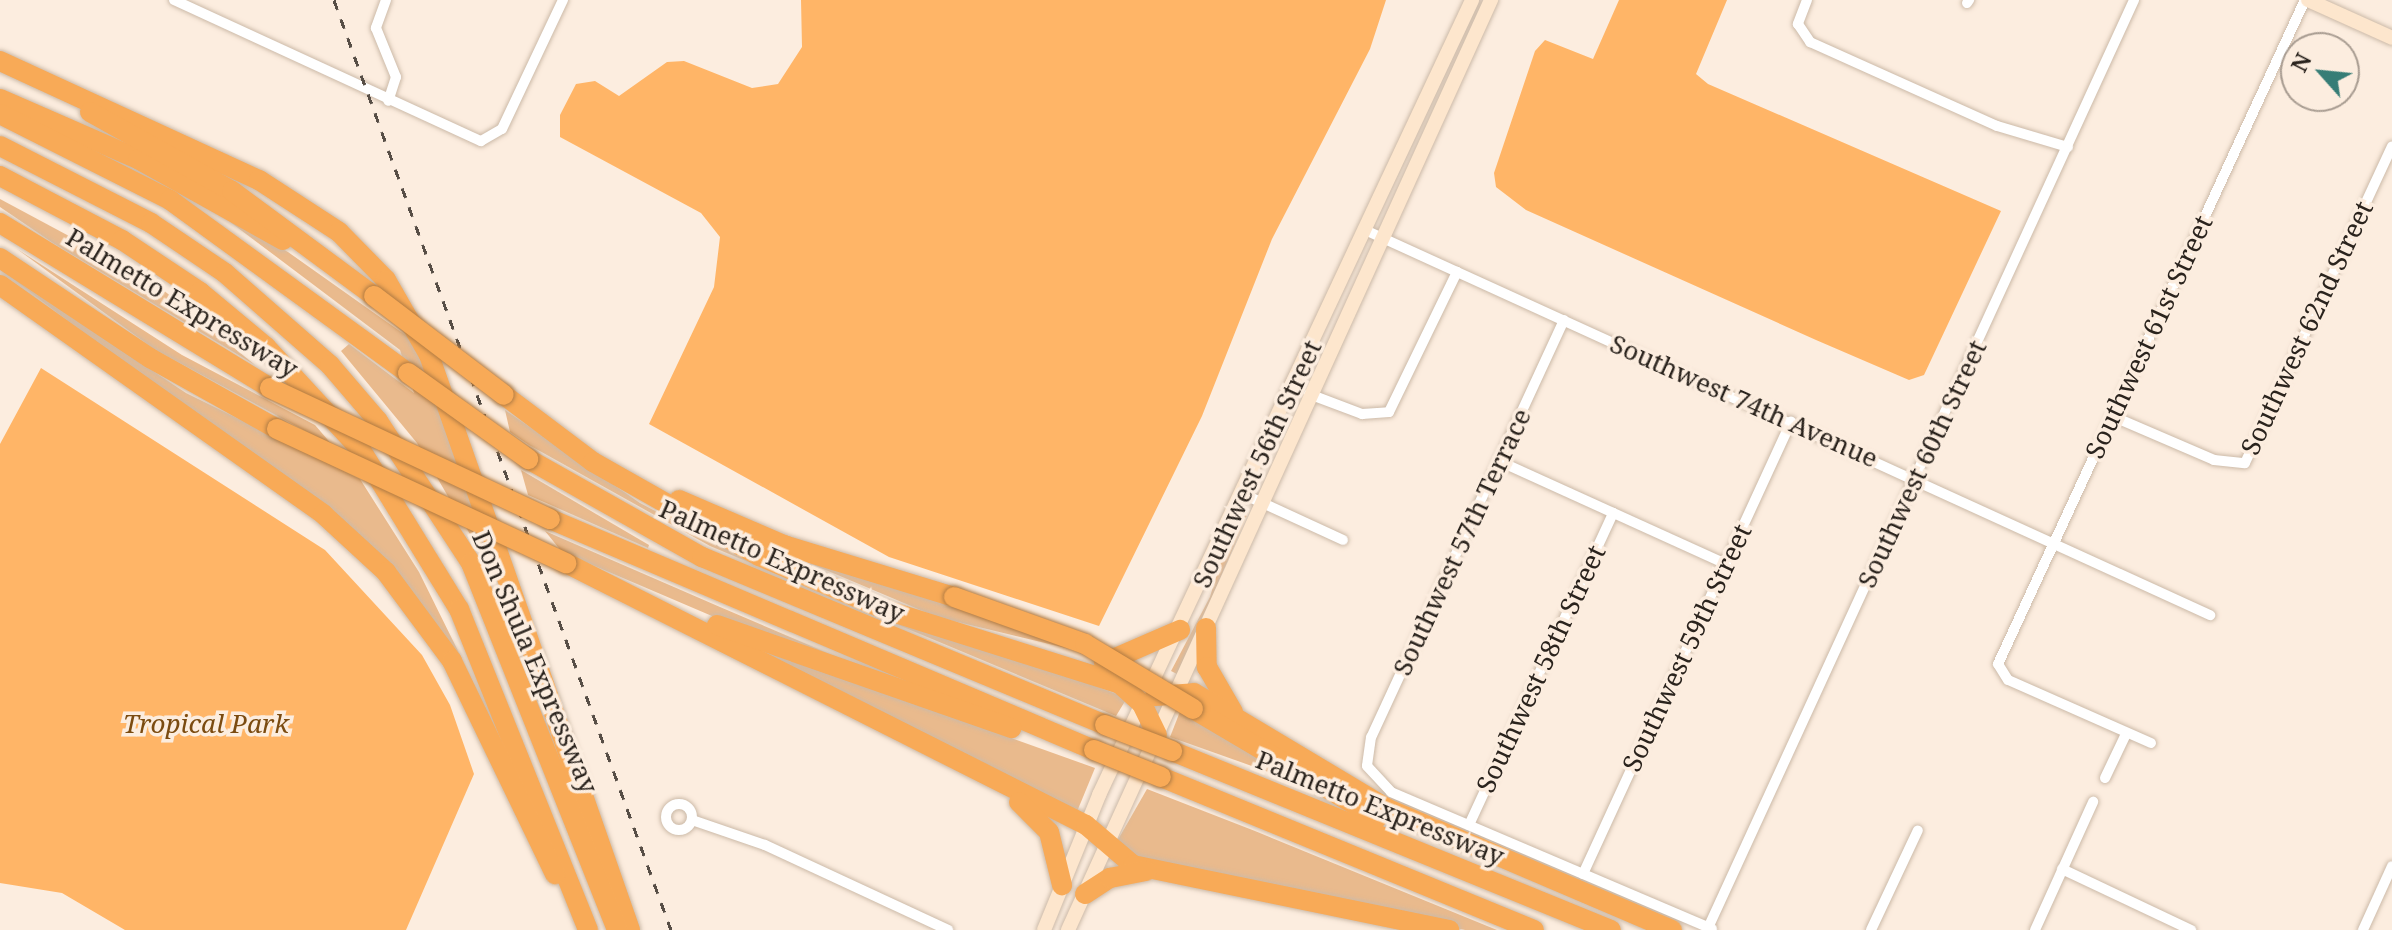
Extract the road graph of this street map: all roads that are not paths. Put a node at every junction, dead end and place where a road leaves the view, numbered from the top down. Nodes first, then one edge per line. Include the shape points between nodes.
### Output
1 (174, 0) edge
2 (386, 0) edge
3 (563, 0) edge
4 (1472, 0) edge
5 (1491, 0) edge
6 (1807, 0) edge
7 (2134, 0) edge
8 (2306, 0) edge
9 (2392, 38) edge
10 (0, 61) edge
11 (0, 71) edge
12 (0, 99) edge
13 (388, 101) junction
14 (0, 114) edge
15 (0, 146) edge
16 (2068, 147) junction
17 (2392, 147) edge
18 (0, 176) edge
19 (0, 223) edge
20 (1365, 230) junction
21 (1381, 237) junction
22 (0, 258) edge
23 (1457, 272) junction
24 (0, 285) edge
25 (366, 290) junction
26 (1564, 320) junction
27 (1293, 387) junction
28 (1309, 394) junction
29 (2112, 416) junction
30 (1791, 422) junction
31 (569, 443) junction
32 (1499, 461) junction
33 (1916, 478) junction
34 (1243, 494) junction
35 (1260, 502) junction
36 (1613, 513) junction
37 (2054, 539) junction
38 (1343, 540) dead end
39 (1726, 564) junction
40 (663, 609) junction
41 (2210, 615) dead end
42 (1206, 628) junction
43 (1180, 630) junction
44 (1063, 665) junction
45 (1179, 689) junction
46 (1142, 704) junction
47 (1237, 719) junction
48 (2126, 734) junction
49 (1157, 735) junction
50 (1066, 739) junction
51 (2151, 743) dead end
52 (2105, 778) dead end
53 (1014, 791) junction
54 (2093, 802) dead end
55 (692, 820) dead end
56 (1086, 825) junction
57 (1469, 825) junction
58 (1918, 830) dead end
59 (1107, 844) junction
60 (1448, 863) junction
61 (2392, 866) edge
62 (2062, 869) junction
63 (1150, 871) junction
64 (1583, 874) junction
65 (1062, 885) junction
66 (1085, 894) junction
67 (577, 903) junction
68 (1711, 929) edge
69 (588, 930) edge
70 (617, 930) edge
71 (630, 930) edge
72 (948, 930) edge
73 (1044, 930) edge
74 (1068, 930) edge
75 (1449, 930) edge
76 (1534, 930) edge
77 (1611, 930) edge
78 (1672, 930) edge
79 (1871, 930) edge
80 (2035, 930) edge
81 (2191, 930) edge
82 (2363, 930) edge

1 - 13 street
2 - 13 street via 376,28 396,77
3 - 13 street via 504,125 490,139 464,137
4 - 20 main road, Southwest 56th Street
5 - 21 main road, Southwest 56th Street
6 - 16 street via 1800,31 1997,126
7 - 16 street, Southwest 60th Street
8 - 9 main road
8 - 29 street, Southwest 61st Street
10 - 71 highway via 259,180 339,232 386,280 432,364
11 - 25 highway via 198,171
12 - 25 highway via 151,166
14 - 60 highway, Palmetto Expressway, bridge via 183,208 528,459 715,563
15 - 70 highway, Don Shula Expressway via 128,210 225,273 330,365 378,421 471,563
16 - 33 street, Southwest 60th Street
17 - 29 street, Southwest 62nd Street via 2242,465
18 - 67 highway, Don Shula Expressway via 122,240 200,292 266,347 354,441 459,609
19 - 50 highway, Palmetto Expressway, bridge via 270,388 550,519
20 - 21 street, Southwest 74th Avenue
20 - 27 main road, Southwest 56th Street
21 - 23 street, Southwest 74th Avenue
21 - 28 main road, Southwest 56th Street
22 - 40 highway, bridge via 150,358 277,429
23 - 26 street, Southwest 74th Avenue
23 - 28 street via 1398,401 1383,416
24 - 67 highway via 309,504 386,572 452,661 553,871
25 - 31 highway, bridge
26 - 30 street, Southwest 74th Avenue
26 - 32 street, Southwest 57th Terrace
27 - 28 main road
27 - 34 main road, Southwest 56th Street
28 - 35 main road, Southwest 56th Street
29 - 37 street, Southwest 61st Street
30 - 33 street, Southwest 74th Avenue
30 - 39 street, Southwest 59th Street
31 - 44 highway via 667,508 792,571 908,618
31 - 60 highway, bridge via 751,533 1085,644
32 - 36 street
32 - 57 street, Southwest 57th Terrace via 1371,737 1367,766 1387,790
33 - 37 street, Southwest 74th Avenue
33 - 68 street, Southwest 60th Street
34 - 35 street
34 - 43 main road, Southwest 56th Street
35 - 38 street
35 - 42 main road, Southwest 56th Street
36 - 39 street
36 - 57 street, Southwest 58th Street
37 - 41 street, Southwest 74th Avenue
37 - 48 street, Southwest 61st Street via 2000,658 2001,675
39 - 64 street, Southwest 59th Street
40 - 50 highway via 1032,735
40 - 53 highway
42 - 45 main road, Southwest 56th Street
42 - 47 highway via 1210,678
43 - 44 highway via 1126,659
43 - 46 main road, Southwest 56th Street
44 - 46 highway via 1120,684
45 - 46 highway
45 - 47 highway
45 - 49 main road, Southwest 56th Street
46 - 49 highway
46 - 56 main road, Southwest 56th Street
47 - 78 highway via 1386,808
48 - 51 street
48 - 52 street
49 - 59 main road, Southwest 56th Street
50 - 76 highway, Palmetto Expressway, bridge
53 - 56 highway
53 - 65 highway via 1049,832
54 - 62 street
55 - 72 street via 765,845
56 - 59 highway
56 - 65 main road, Southwest 56th Street
57 - 64 street
58 - 79 street
59 - 63 highway
59 - 66 main road, Southwest 56th Street
60 - 77 highway, Palmetto Expressway
61 - 82 street
62 - 80 street
62 - 81 street
63 - 66 highway via 1118,875
63 - 75 highway
64 - 68 street
65 - 73 main road, Southwest 56th Street
66 - 74 main road, Southwest 56th Street
67 - 69 highway, Don Shula Expressway

